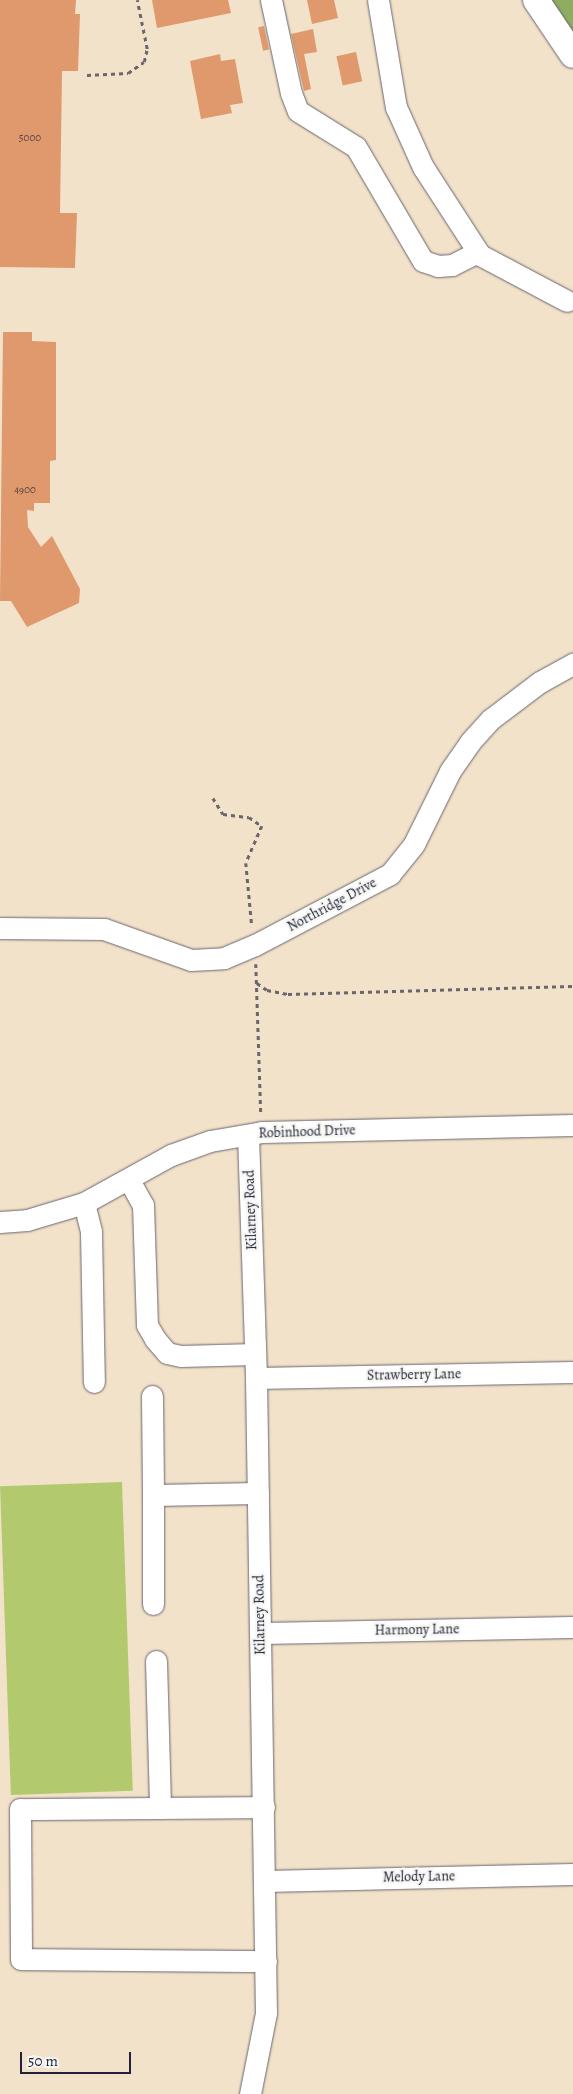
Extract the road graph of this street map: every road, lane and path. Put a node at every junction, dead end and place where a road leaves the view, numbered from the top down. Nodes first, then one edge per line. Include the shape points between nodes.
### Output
1 (137, 0) edge
2 (271, 0) edge
3 (378, 0) edge
4 (536, 0) edge
5 (573, 55) edge
6 (87, 75) dead end
7 (478, 252) junction
8 (567, 301) dead end
9 (573, 664) edge
10 (0, 928) edge
11 (257, 983) dead end
12 (573, 986) edge
13 (573, 1125) edge
14 (248, 1134) junction
15 (130, 1180) junction
16 (84, 1203) junction
17 (0, 1222) edge
18 (255, 1354) junction
19 (573, 1372) edge
20 (256, 1378) junction
21 (94, 1382) dead end
22 (152, 1396) dead end
23 (258, 1492) junction
24 (153, 1495) junction
25 (153, 1604) dead end
26 (573, 1627) edge
27 (261, 1633) junction
28 (156, 1661) dead end
29 (264, 1807) junction
30 (160, 1808) junction
31 (573, 1874) edge
32 (265, 1881) junction
33 (266, 1961) junction
34 (250, 2094) edge

1 - 6 path via 147,49 144,62 128,73
2 - 7 street via 291,93 298,111 356,147 423,261 438,266 452,265
3 - 7 street via 396,107 407,137
4 - 5 main road
7 - 8 street
9 - 10 street, Northridge Drive via 540,682 491,719 470,742 450,771 414,844 390,874 255,945 224,958 191,960 104,929
11 - 12 path via 267,990 288,994
13 - 14 street, Robinhood Drive
14 - 15 street, Robinhood Drive via 210,1141 171,1155
14 - 18 street, Kilarney Road
15 - 16 street, Robinhood Drive
15 - 18 street via 143,1205 147,1325 155,1339 167,1353 181,1356
16 - 17 street, Robinhood Drive via 27,1220
16 - 21 street via 91,1232
18 - 20 street, Kilarney Road
19 - 20 street, Strawberry Lane
20 - 23 street, Kilarney Road
22 - 24 street
23 - 24 street
23 - 27 street, Kilarney Road
24 - 25 street
26 - 27 street, Harmony Lane
27 - 29 street, Kilarney Road
28 - 30 street
29 - 30 street
29 - 32 street, Kilarney Road
30 - 33 street via 20,1809 21,1958
31 - 32 street, Melody Lane
32 - 33 street, Kilarney Road
33 - 34 street, Kilarney Road via 266,2013

